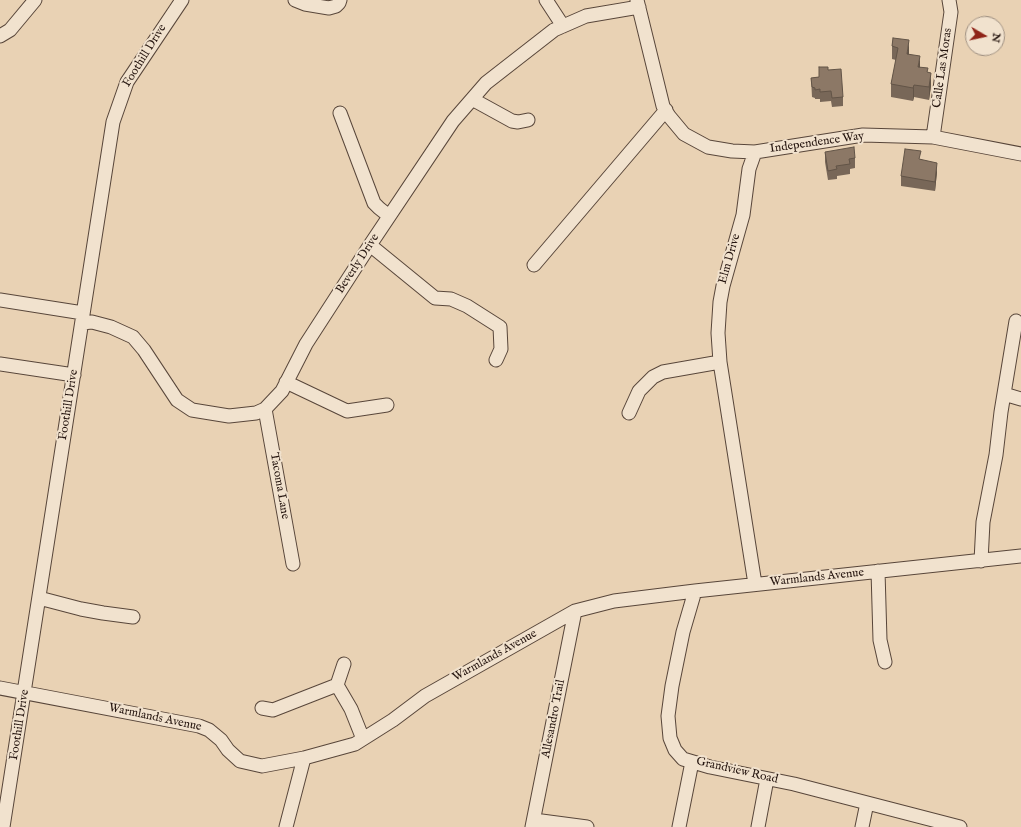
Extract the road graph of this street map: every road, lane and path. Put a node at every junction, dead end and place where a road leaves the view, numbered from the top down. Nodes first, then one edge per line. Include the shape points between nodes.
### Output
1 (35, 0) edge
2 (182, 0) edge
3 (295, 0) edge
4 (340, 0) edge
5 (546, 0) edge
6 (949, 0) edge
7 (318, 3) edge
8 (638, 4) edge
9 (563, 26) junction
10 (0, 36) edge
11 (472, 99) junction
12 (666, 110) junction
13 (340, 113) dead end
14 (528, 120) dead end
15 (933, 137) junction
16 (756, 152) junction
17 (1021, 154) edge
18 (390, 216) junction
19 (370, 245) junction
20 (534, 265) dead end
21 (0, 300) edge
22 (82, 318) junction
23 (1016, 321) dead end
24 (496, 360) dead end
25 (720, 362) junction
26 (0, 364) edge
27 (74, 375) junction
28 (286, 382) junction
29 (1004, 394) junction
30 (1021, 399) edge
31 (387, 404) dead end
32 (265, 408) junction
33 (629, 413) dead end
34 (1021, 556) edge
35 (981, 561) junction
36 (293, 564) dead end
37 (878, 571) junction
38 (755, 584) junction
39 (695, 590) junction
40 (40, 598) junction
41 (575, 611) junction
42 (133, 616) dead end
43 (885, 662) dead end
44 (344, 664) dead end
45 (337, 685) junction
46 (0, 688) edge
47 (25, 692) junction
48 (262, 708) dead end
49 (363, 739) junction
50 (304, 758) junction
51 (692, 762) junction
52 (768, 779) junction
53 (867, 803) junction
54 (533, 824) edge
55 (3, 827) edge
56 (286, 827) edge
57 (587, 827) edge
58 (679, 827) edge
59 (758, 827) edge
60 (862, 827) edge
61 (958, 827) edge

1 - 10 street via 10,30
2 - 22 street, Foothill Drive via 127,82 113,122
3 - 7 street via 305,4
4 - 7 street via 336,6 329,8
5 - 9 street
6 - 15 street, Calle Las Moras via 951,12
8 - 9 street, Beverly Drive via 586,16
8 - 12 street
9 - 11 street, Beverly Drive via 554,30 486,83
11 - 14 street via 512,121
11 - 18 street, Beverly Drive via 453,121
12 - 16 street via 684,134 708,147
12 - 20 street
13 - 18 street via 374,203
15 - 16 street, Independence Way via 863,135
15 - 17 street, Independence Way
16 - 25 street, Elm Drive via 749,169 743,214 722,286 718,333
18 - 19 street, Beverly Drive
19 - 24 street via 435,298 451,299 500,327 501,349
19 - 28 street, Beverly Drive via 306,344
21 - 22 street, Beverly Drive
22 - 27 street, Foothill Drive
22 - 32 street, Beverly Drive via 133,337 177,400 192,410 229,416 256,413
23 - 29 street
25 - 33 street via 663,372 653,377 639,390
25 - 38 street, Elm Drive
26 - 27 street
27 - 40 street, Foothill Drive
28 - 31 street via 347,411
28 - 32 street, Beverly Drive via 282,391
29 - 30 street
29 - 35 street via 984,522
32 - 36 street, Tacoma Lane
34 - 35 street, Warmlands Avenue
35 - 37 street, Warmlands Avenue
37 - 38 street, Warmlands Avenue
37 - 43 street via 880,640
38 - 39 street, Warmlands Avenue
39 - 41 street, Warmlands Avenue via 614,601
39 - 51 street, Grandview Road via 683,632 668,716 670,738 675,750 683,759
40 - 42 street via 103,614
40 - 47 street, Foothill Drive
41 - 49 street, Warmlands Avenue via 425,696
41 - 54 street, Allesandro Trail
44 - 45 street
45 - 48 street via 273,710
45 - 49 street via 351,709
46 - 47 street, Warmlands Avenue
47 - 50 street, Warmlands Avenue via 199,726 221,740 240,761 262,766
47 - 55 street, Foothill Drive
49 - 50 street, Warmlands Avenue via 355,744
50 - 56 street
51 - 52 street, Grandview Road
51 - 58 street
52 - 53 street, Grandview Road
52 - 59 street
53 - 60 street
53 - 61 street, Grandview Road
54 - 57 street

